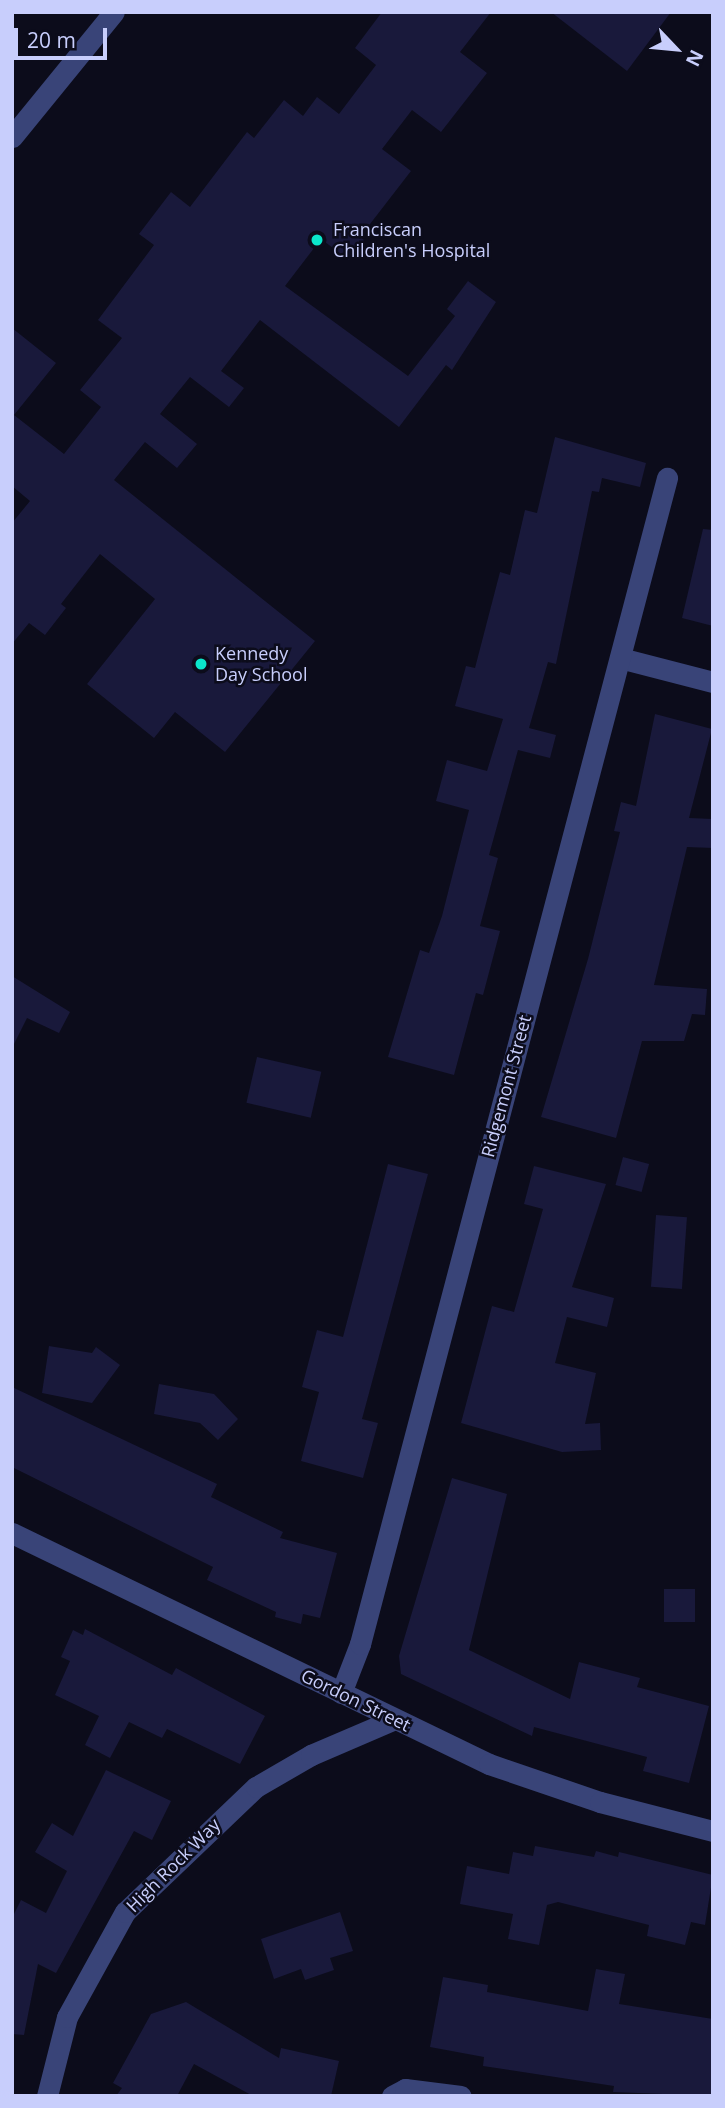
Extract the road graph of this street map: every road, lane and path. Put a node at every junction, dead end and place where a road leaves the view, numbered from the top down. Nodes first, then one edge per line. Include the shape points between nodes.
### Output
1 (114, 12) edge
2 (12, 137) edge
3 (667, 478) dead end
4 (620, 658) junction
5 (713, 682) edge
6 (12, 1533) edge
7 (341, 1693) junction
8 (395, 1719) junction
9 (713, 1830) edge
10 (47, 2096) edge
11 (392, 2096) edge
12 (461, 2096) edge

1 - 2 street
3 - 4 street, Ridgemont Street
4 - 5 street
4 - 7 street, Ridgemont Street via 360,1644
6 - 7 street, Gordon Street
7 - 8 street, Gordon Street
8 - 9 street, Gordon Street via 522,1778
8 - 10 street, High Rock Way via 311,1755 256,1787 125,1912 67,2017
11 - 12 street via 405,2089

